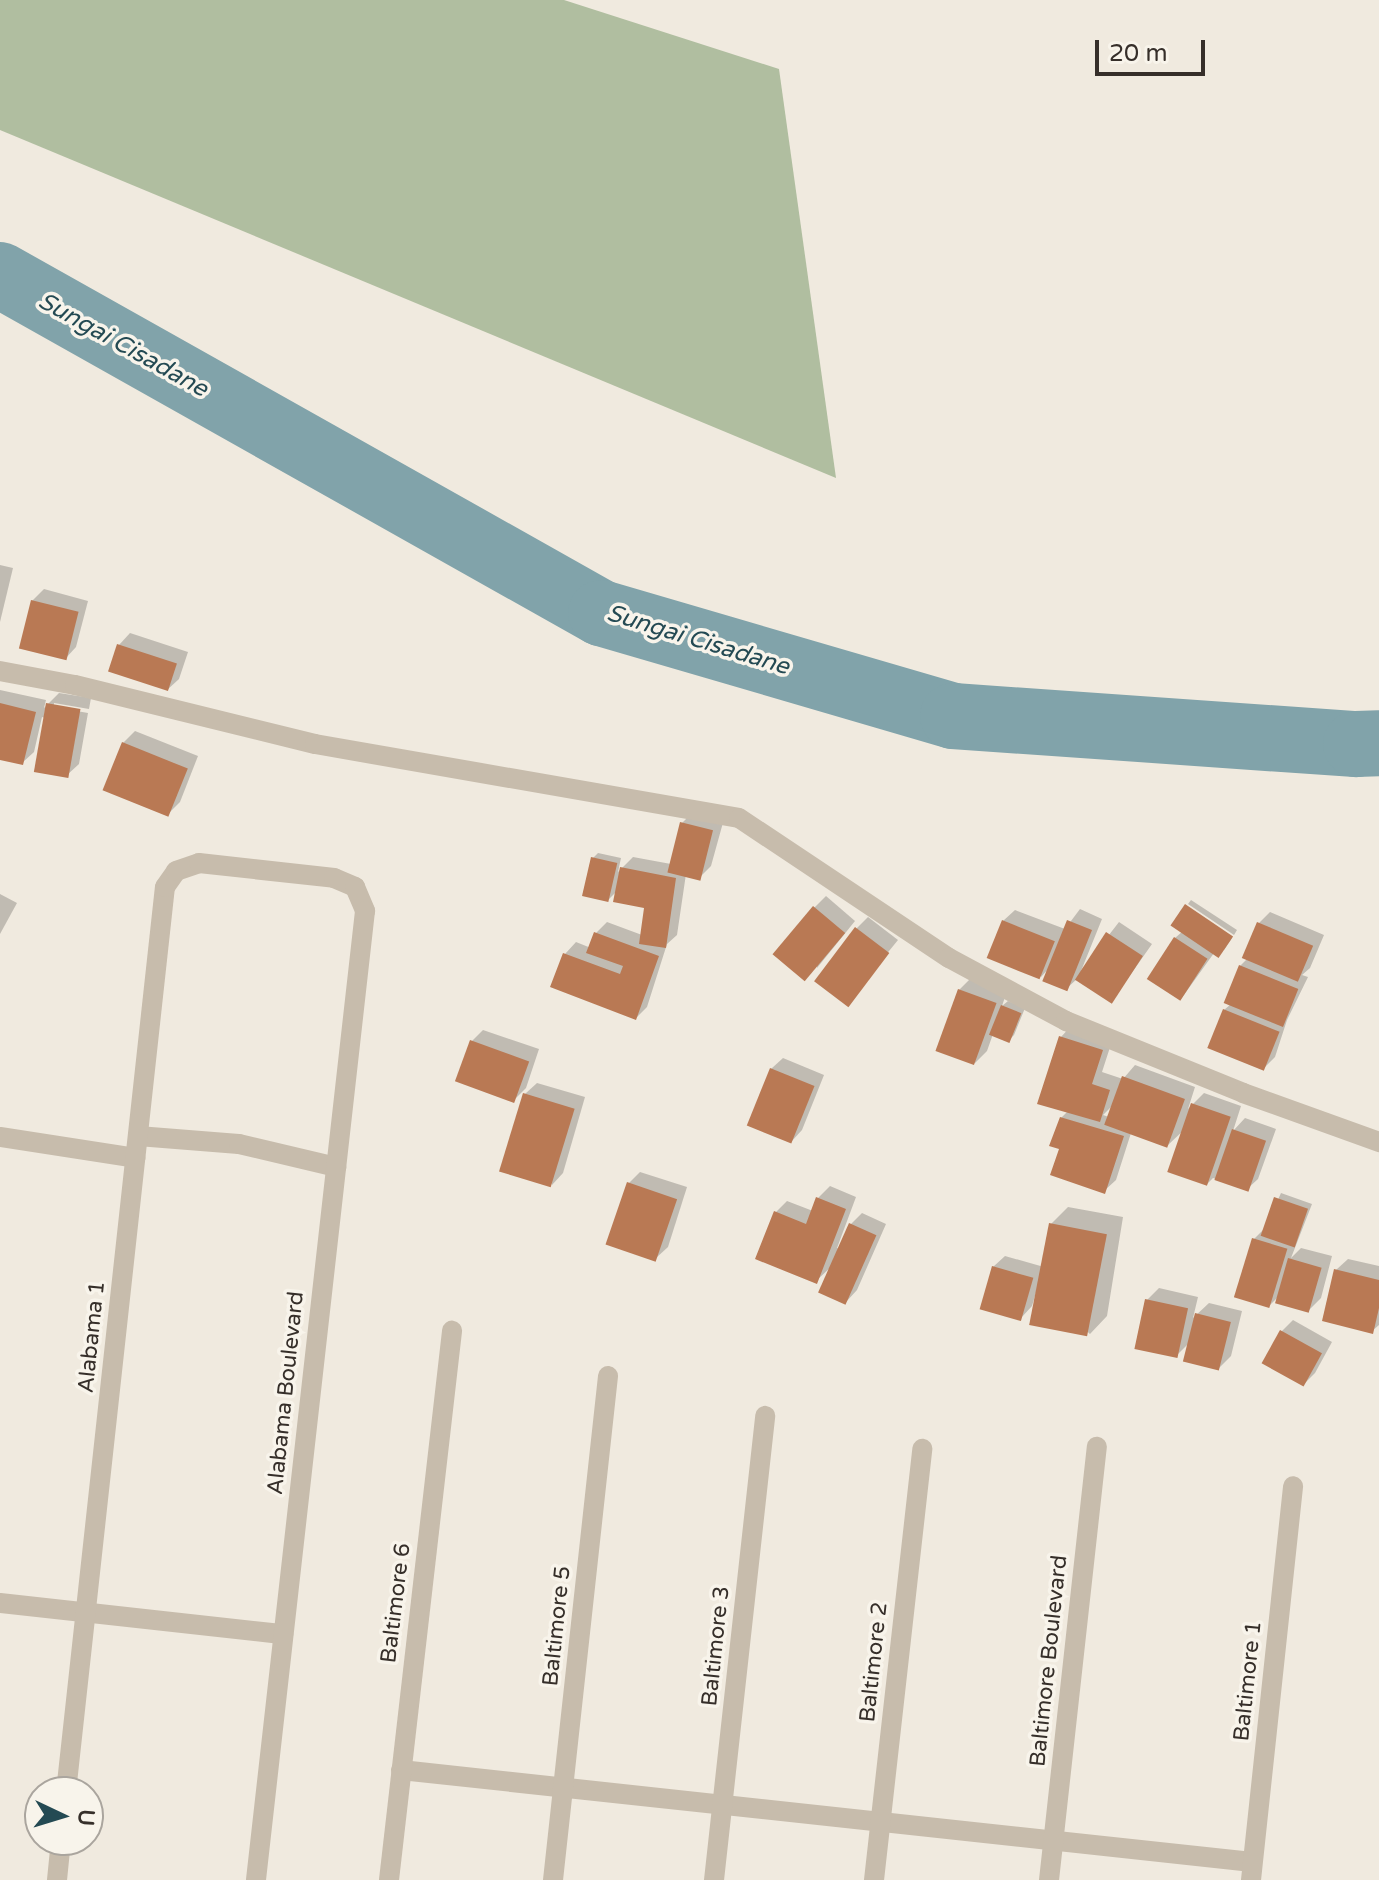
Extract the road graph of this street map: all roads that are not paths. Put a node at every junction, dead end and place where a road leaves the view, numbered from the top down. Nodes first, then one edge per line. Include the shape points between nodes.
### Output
1 (0, 671) edge
2 (165, 887) joint
3 (138, 1136) junction
4 (0, 1137) edge
5 (1379, 1142) edge
6 (135, 1158) junction
7 (336, 1167) junction
8 (452, 1331) dead end
9 (608, 1376) dead end
10 (765, 1416) dead end
11 (1097, 1447) dead end
12 (922, 1449) dead end
13 (1293, 1486) dead end
14 (0, 1603) edge
15 (86, 1612) junction
16 (283, 1634) junction
17 (401, 1770) junction
18 (68, 1776) edge
19 (563, 1787) junction
20 (722, 1805) junction
21 (880, 1822) junction
22 (1054, 1841) junction
23 (59, 1856) edge
24 (1252, 1871) edge
25 (57, 1880) edge
26 (256, 1880) edge
27 (389, 1880) edge
28 (553, 1880) edge
29 (714, 1880) edge
30 (874, 1880) edge
31 (1049, 1880) edge

1 - 5 street via 315,744 739,818 949,958 1066,1021
2 - 3 street, Alabama 1
2 - 7 street, Alabama Boulevard via 176,871 199,863 334,878 355,887 365,911
3 - 6 street, Alabama 1
3 - 7 street via 239,1144
4 - 6 street
6 - 15 street, Alabama 1
7 - 16 street, Alabama Boulevard
8 - 17 street, Baltimore 6
9 - 19 street, Baltimore 5
10 - 20 street, Baltimore 3
11 - 22 street, Baltimore Boulevard
12 - 21 street, Baltimore 2
13 - 24 street, Baltimore 1
14 - 15 street
15 - 16 street
15 - 18 street, Alabama 1
16 - 26 street, Alabama Boulevard
17 - 19 street
17 - 27 street, Baltimore 6
19 - 20 street
19 - 28 street, Baltimore 5
20 - 21 street
20 - 29 street, Baltimore 3
21 - 22 street
21 - 30 street, Baltimore 2
22 - 24 street
22 - 31 street, Baltimore Boulevard
23 - 25 street

